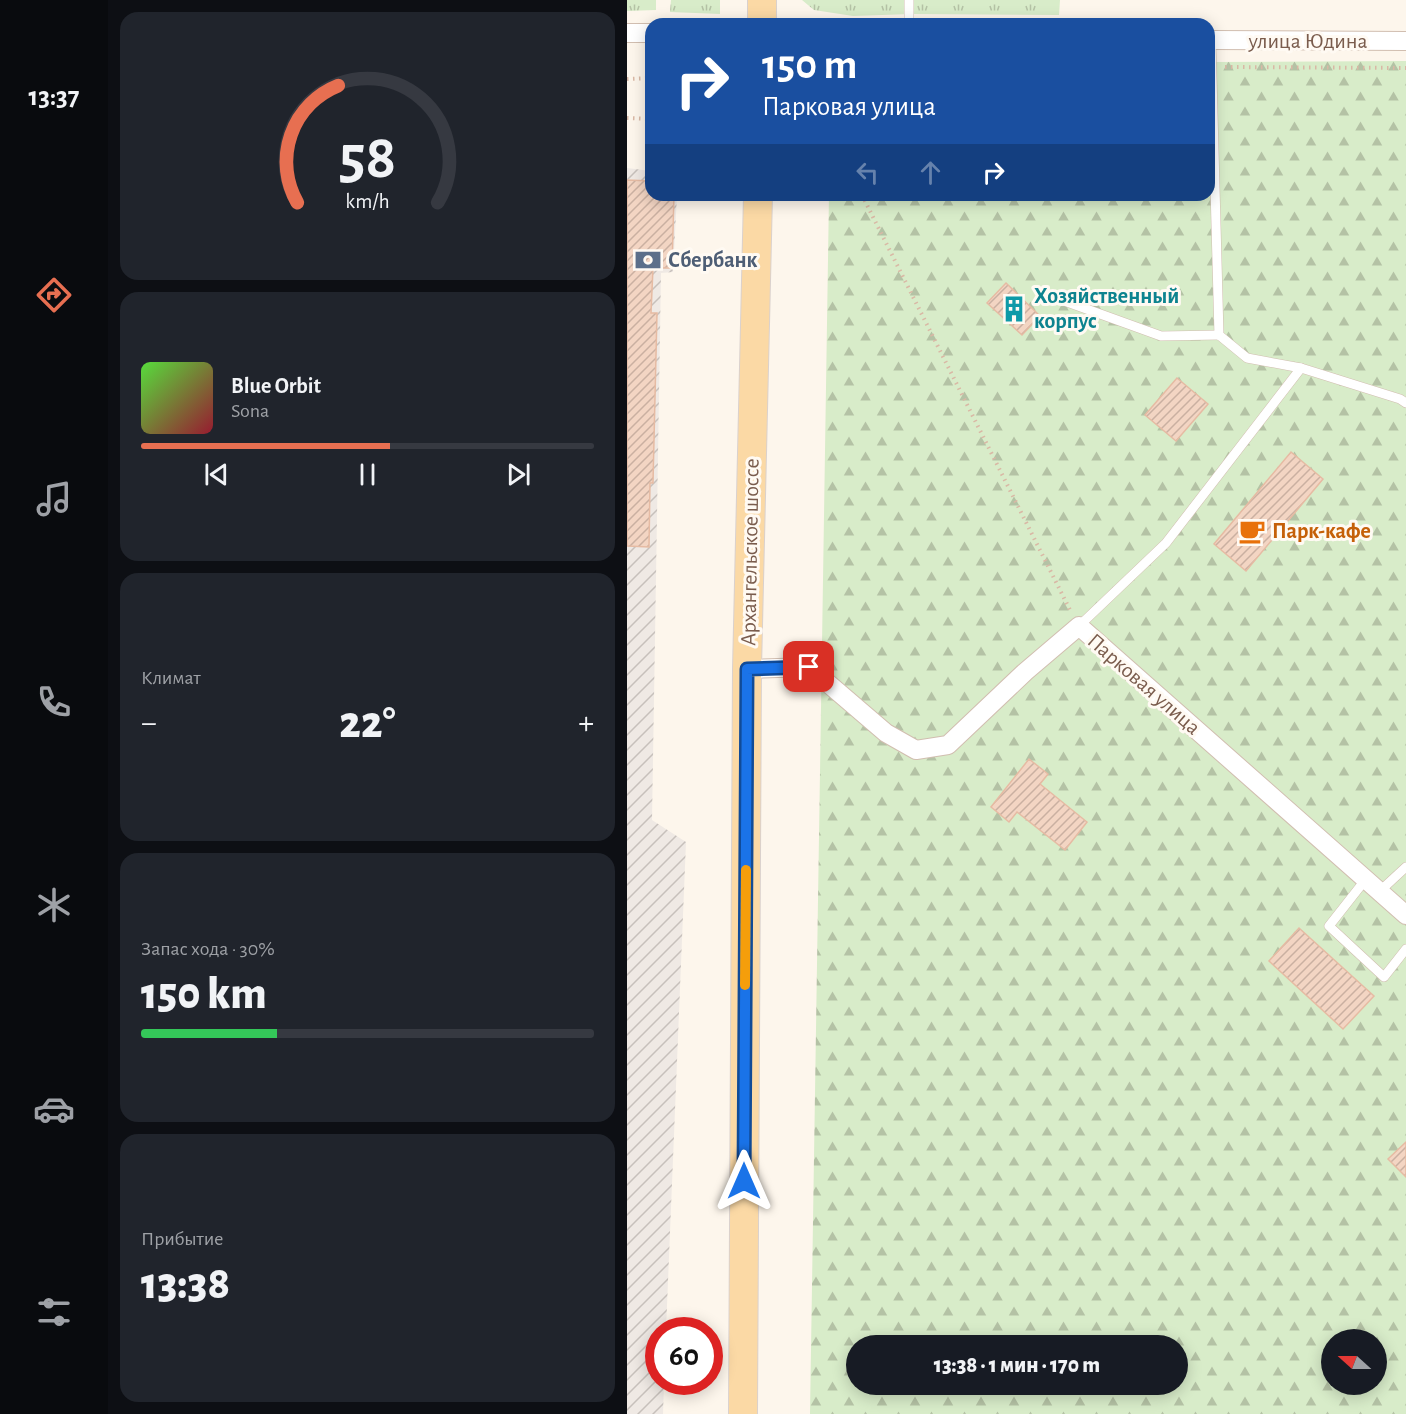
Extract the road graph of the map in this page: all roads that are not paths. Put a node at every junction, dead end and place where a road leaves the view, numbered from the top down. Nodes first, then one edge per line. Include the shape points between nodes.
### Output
1 (762, 0) edge
2 (909, 0) edge
3 (762, 18) edge
4 (909, 18) edge
5 (627, 33) edge
6 (645, 33) edge
7 (1215, 40) edge
8 (1406, 41) edge
9 (1215, 182) edge
10 (758, 201) edge
11 (1045, 294) dead end
12 (1219, 335) junction
13 (1301, 368) junction
14 (1406, 403) edge
15 (1079, 626) junction
16 (747, 669) junction
17 (1406, 867) edge
18 (1373, 885) junction
19 (1406, 915) edge
20 (1406, 949) edge
21 (743, 1414) edge

1 - 3 main road
2 - 4 lane
5 - 6 street
7 - 8 street, улица Юдина
9 - 12 lane
10 - 16 main road, Архангельское шоссе
11 - 12 lane via 1161,336
12 - 13 lane via 1247,358
13 - 14 lane
13 - 15 lane via 1166,543
15 - 16 street, Парковая улица via 948,745 916,750 886,733 809,667
15 - 18 street, Парковая улица
16 - 21 main road, Архангельское шоссе
17 - 18 lane
18 - 19 street, Парковая улица
18 - 20 lane via 1329,926 1384,977

